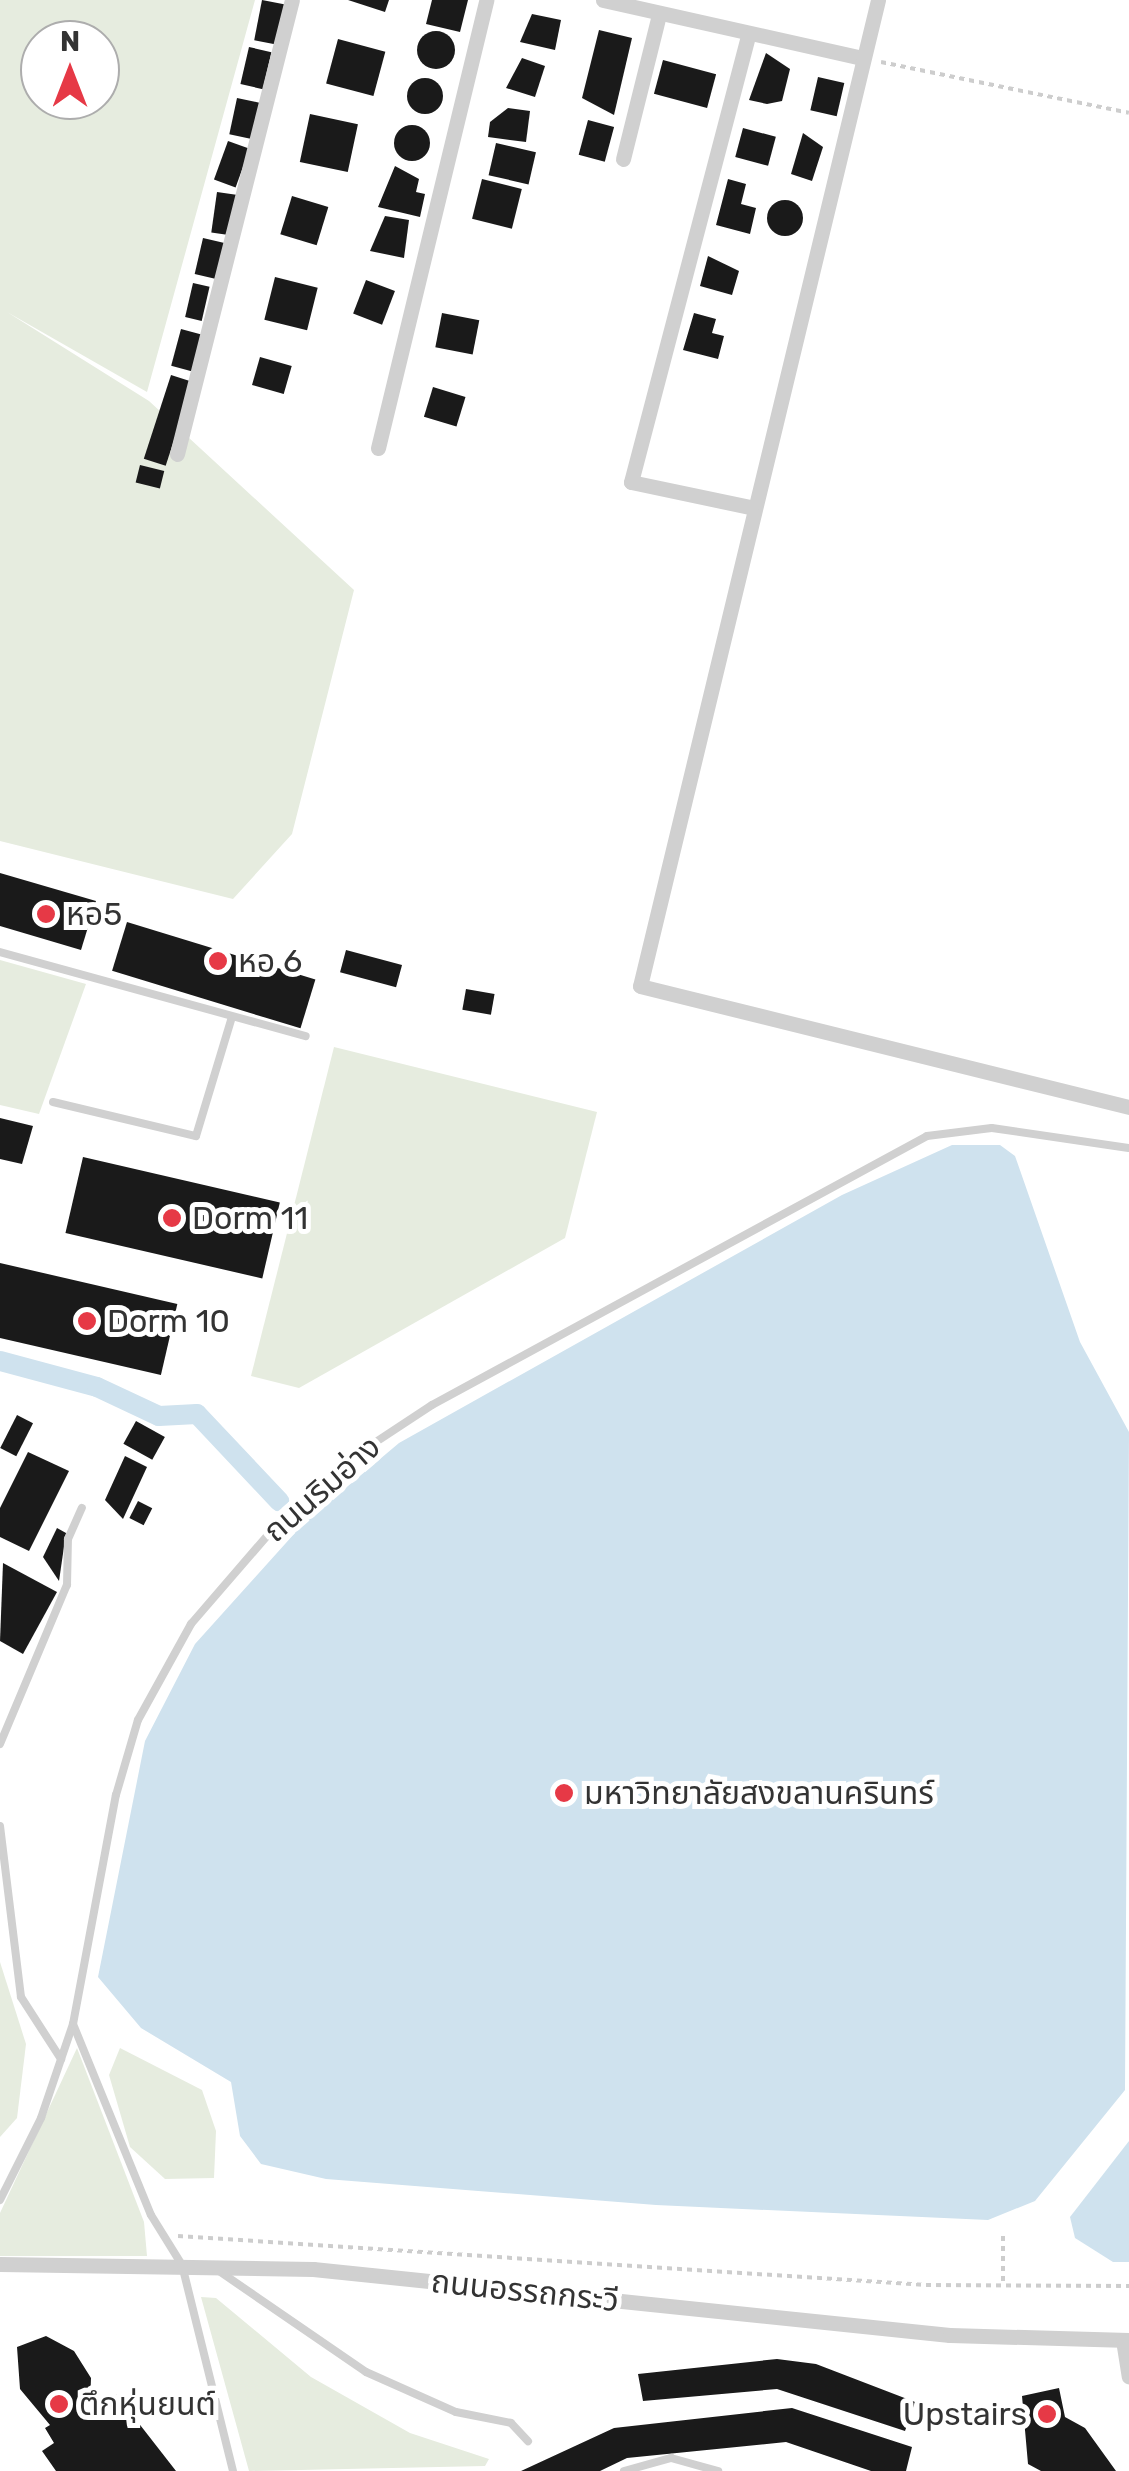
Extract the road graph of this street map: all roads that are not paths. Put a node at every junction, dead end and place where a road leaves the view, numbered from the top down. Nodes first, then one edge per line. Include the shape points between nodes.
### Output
1 (292, 0) edge
2 (486, 0) edge
3 (602, 0) edge
4 (878, 0) edge
5 (659, 15) junction
6 (748, 36) junction
7 (862, 58) junction
8 (623, 159) dead end
9 (378, 448) dead end
10 (177, 454) dead end
11 (750, 507) junction
12 (0, 952) edge
13 (232, 1018) junction
14 (306, 1036) dead end
15 (53, 1102) dead end
16 (1129, 1107) edge
17 (1129, 1148) edge
18 (82, 1508) dead end
19 (0, 1710) edge
20 (14, 1717) junction
21 (0, 1744) edge
22 (0, 1826) edge
23 (73, 2024) junction
24 (61, 2059) junction
25 (0, 2200) edge
26 (0, 2264) edge
27 (182, 2265) junction
28 (211, 2266) junction
29 (1126, 2340) edge
30 (1129, 2377) edge
31 (528, 2441) dead end
32 (233, 2471) edge
33 (624, 2471) edge
34 (718, 2471) edge

1 - 10 street
2 - 9 street
3 - 5 street
4 - 7 street
5 - 6 street
5 - 8 street
6 - 7 street
6 - 11 street via 631,482
7 - 11 street
11 - 16 street via 640,986
12 - 13 lane
13 - 14 lane
13 - 15 lane via 196,1136
17 - 23 lane, ถนนริมอ่าง via 948,1129 908,1144 417,1414 285,1515 191,1624 138,1720 116,1795
18 - 20 lane via 68,1538 67,1585
19 - 20 lane
20 - 21 lane
22 - 24 lane via 21,1997
23 - 24 lane, ถนนริมอ่าง
23 - 27 lane via 163,2236
24 - 25 lane, ถนนริมอ่าง
26 - 27 street, ถนนอรรถกระวี
27 - 28 street, ถนนอรรถกระวี
27 - 32 lane
28 - 29 street, ถนนอรรถกระวี via 313,2268 1048,2340
28 - 31 lane via 366,2372 456,2412 511,2423
29 - 30 street
33 - 34 lane via 671,2458

